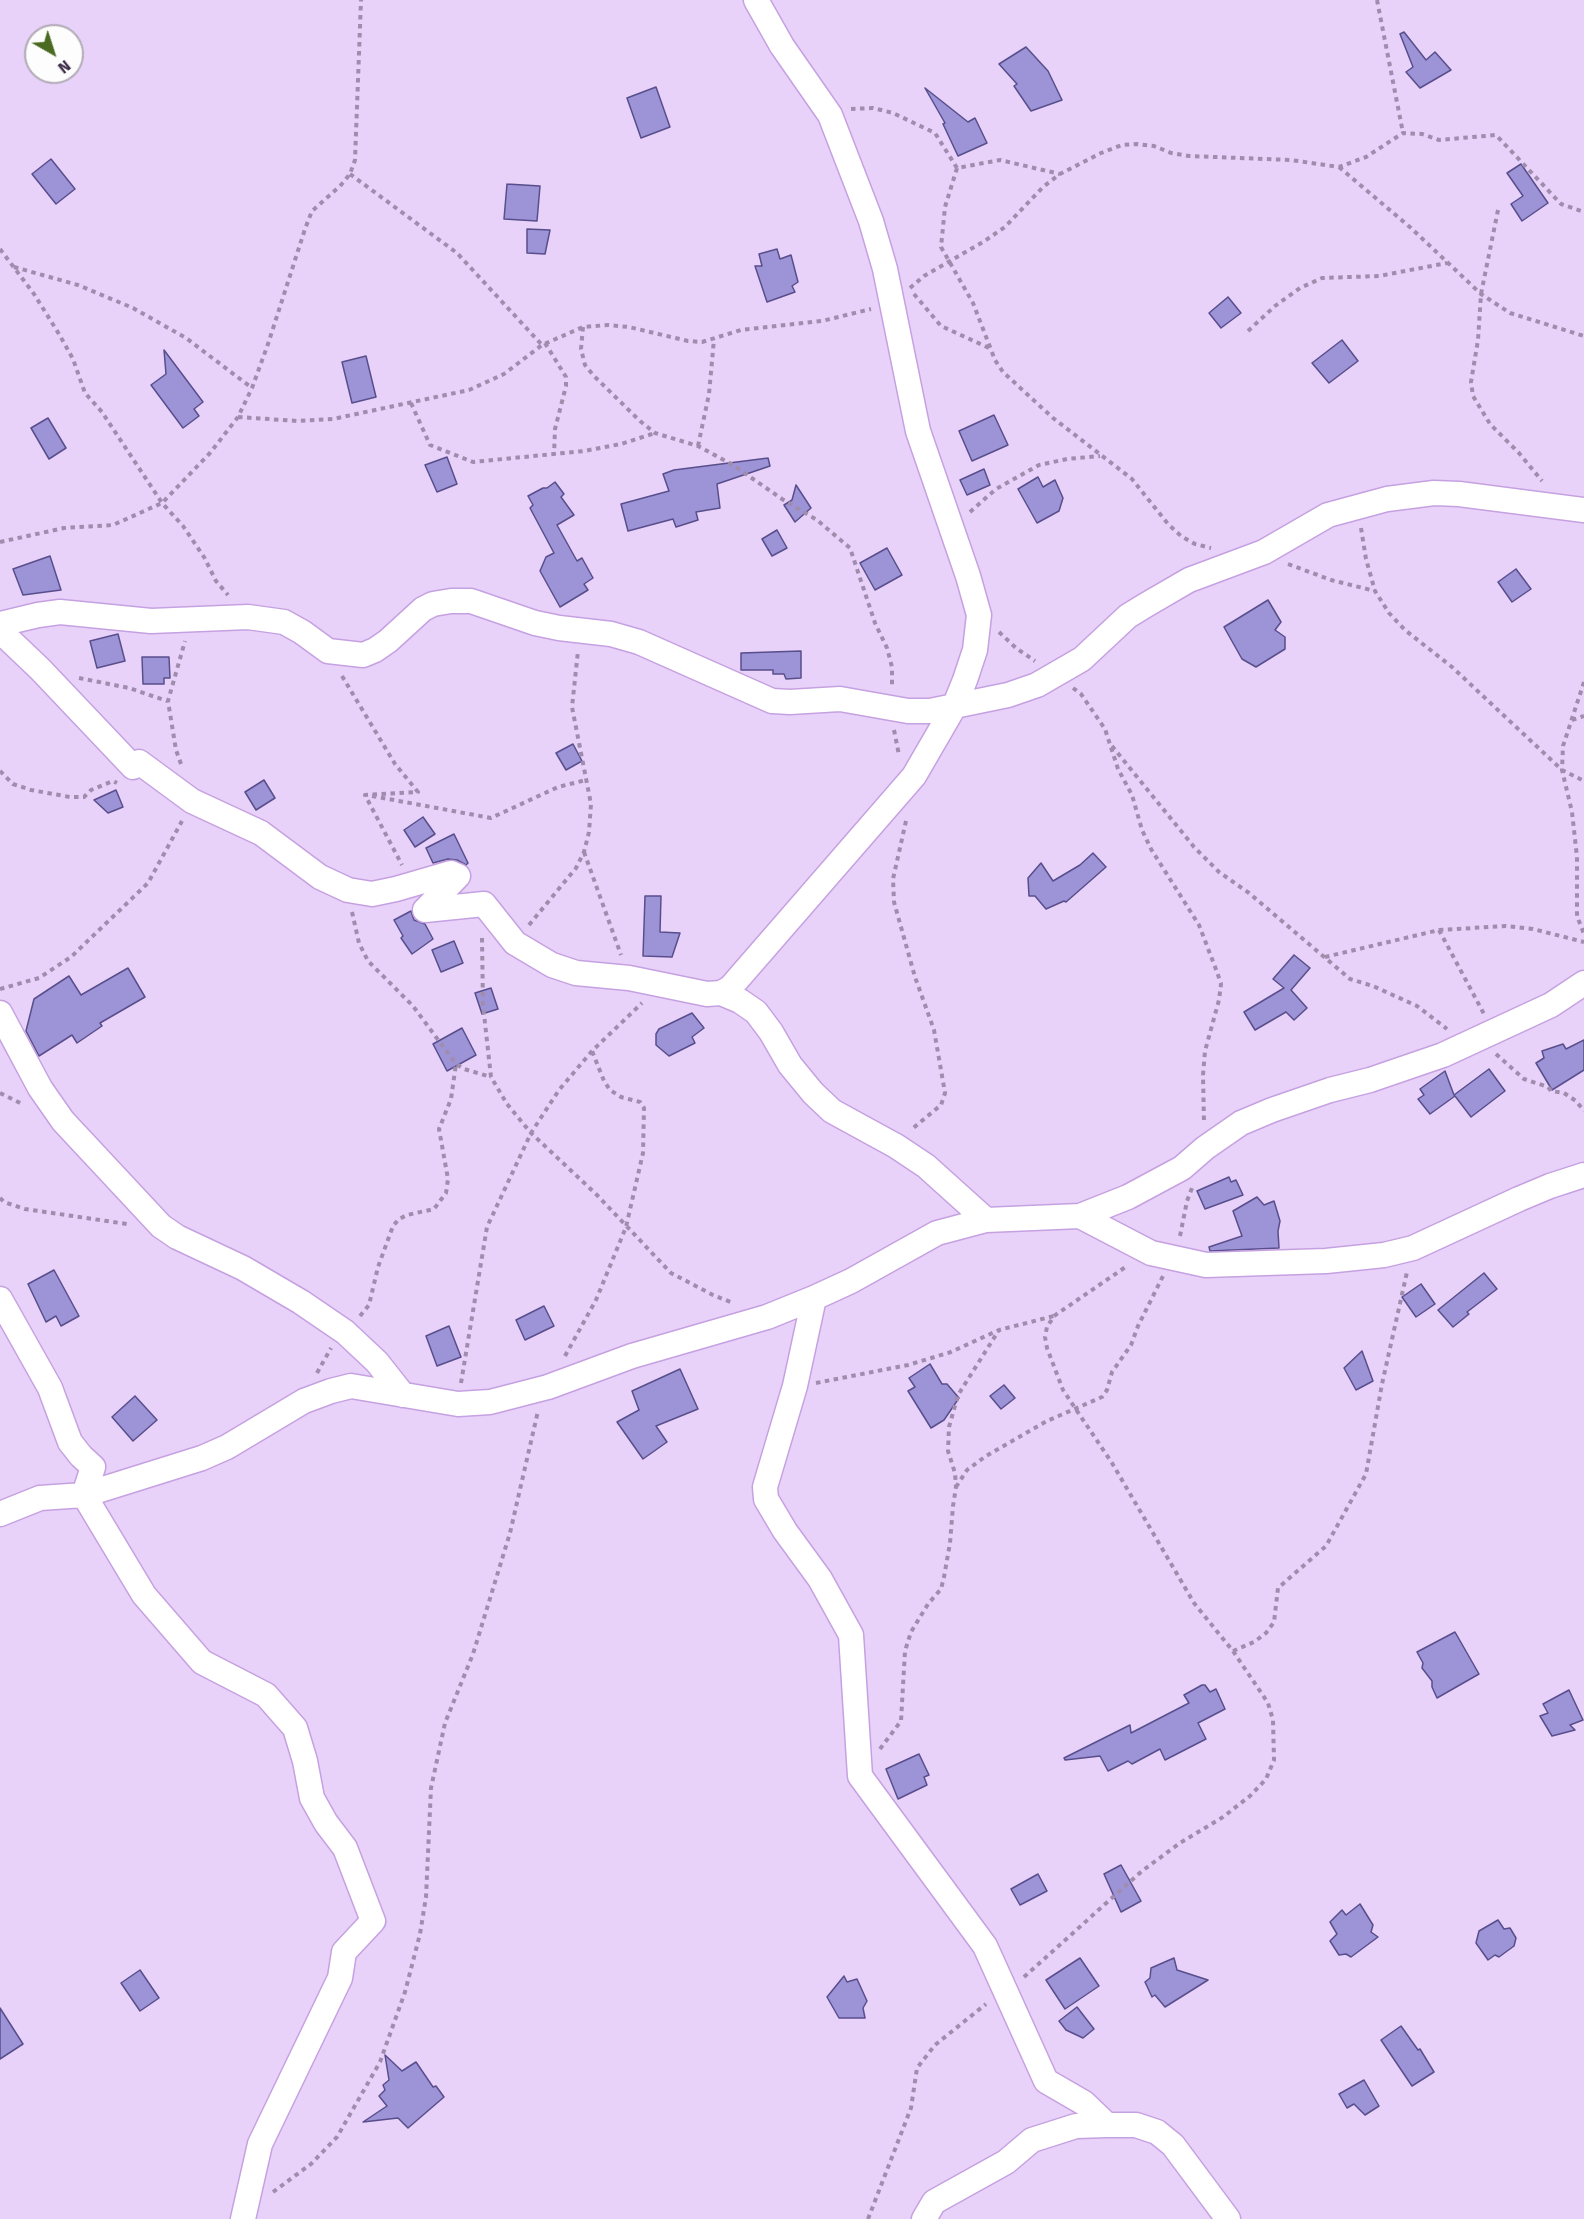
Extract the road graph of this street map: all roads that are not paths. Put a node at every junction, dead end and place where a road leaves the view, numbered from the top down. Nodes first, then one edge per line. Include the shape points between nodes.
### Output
1 (756, 0) edge
2 (1574, 508) edge
3 (0, 624) edge
4 (0, 631) edge
5 (954, 707) junction
6 (1584, 983) edge
7 (721, 993) junction
8 (0, 1013) edge
9 (1584, 1175) edge
10 (1080, 1216) junction
11 (986, 1220) junction
12 (814, 1298) junction
13 (0, 1299) edge
14 (403, 1395) junction
15 (84, 1495) junction
16 (0, 1514) edge
17 (1107, 2124) junction
18 (243, 2219) edge
19 (924, 2219) edge
20 (1228, 2219) edge

1 - 5 street via 782,46 830,115 871,221 918,431 979,615 975,650
2 - 5 street via 1434,493 1387,499 1328,515 1264,552 1189,580 1153,600 1128,616 1082,659 1037,685
3 - 5 street via 60,612 151,621 248,617 284,622 328,651 363,655 375,650 423,609 433,604 471,601 535,622 639,642 772,701 840,699 930,711
4 - 7 street via 133,767 139,762 192,801 261,833 320,877 348,890 372,894 451,873 458,876 424,910 484,904 514,943 540,960 568,970 707,994
5 - 7 street via 914,776 906,799 738,980
6 - 10 street via 1551,1005 1443,1055 1241,1123 1159,1182
7 - 11 street via 756,1012 790,1065 832,1111 926,1166
8 - 14 street via 40,1088 63,1121 161,1227 243,1268 345,1332 377,1362
9 - 10 street via 1540,1190 1413,1248 1326,1261 1206,1265 1161,1255
10 - 11 street
11 - 12 street via 937,1233
12 - 14 street via 767,1317 490,1402 458,1404
12 - 17 street via 795,1386 765,1488 766,1499 820,1579 851,1635 860,1776 985,1946 1046,2081 1084,2103
13 - 15 street via 50,1388 70,1442 93,1467
14 - 15 street via 351,1386 304,1401 202,1458
15 - 16 street via 40,1498
15 - 18 street via 144,1595 178,1637 202,1662 266,1695 295,1728 312,1798 345,1848 373,1921 344,1952 340,1978 260,2144
17 - 19 street via 1076,2126 1032,2140 1006,2162 934,2202
17 - 20 street via 1157,2132 1173,2145

